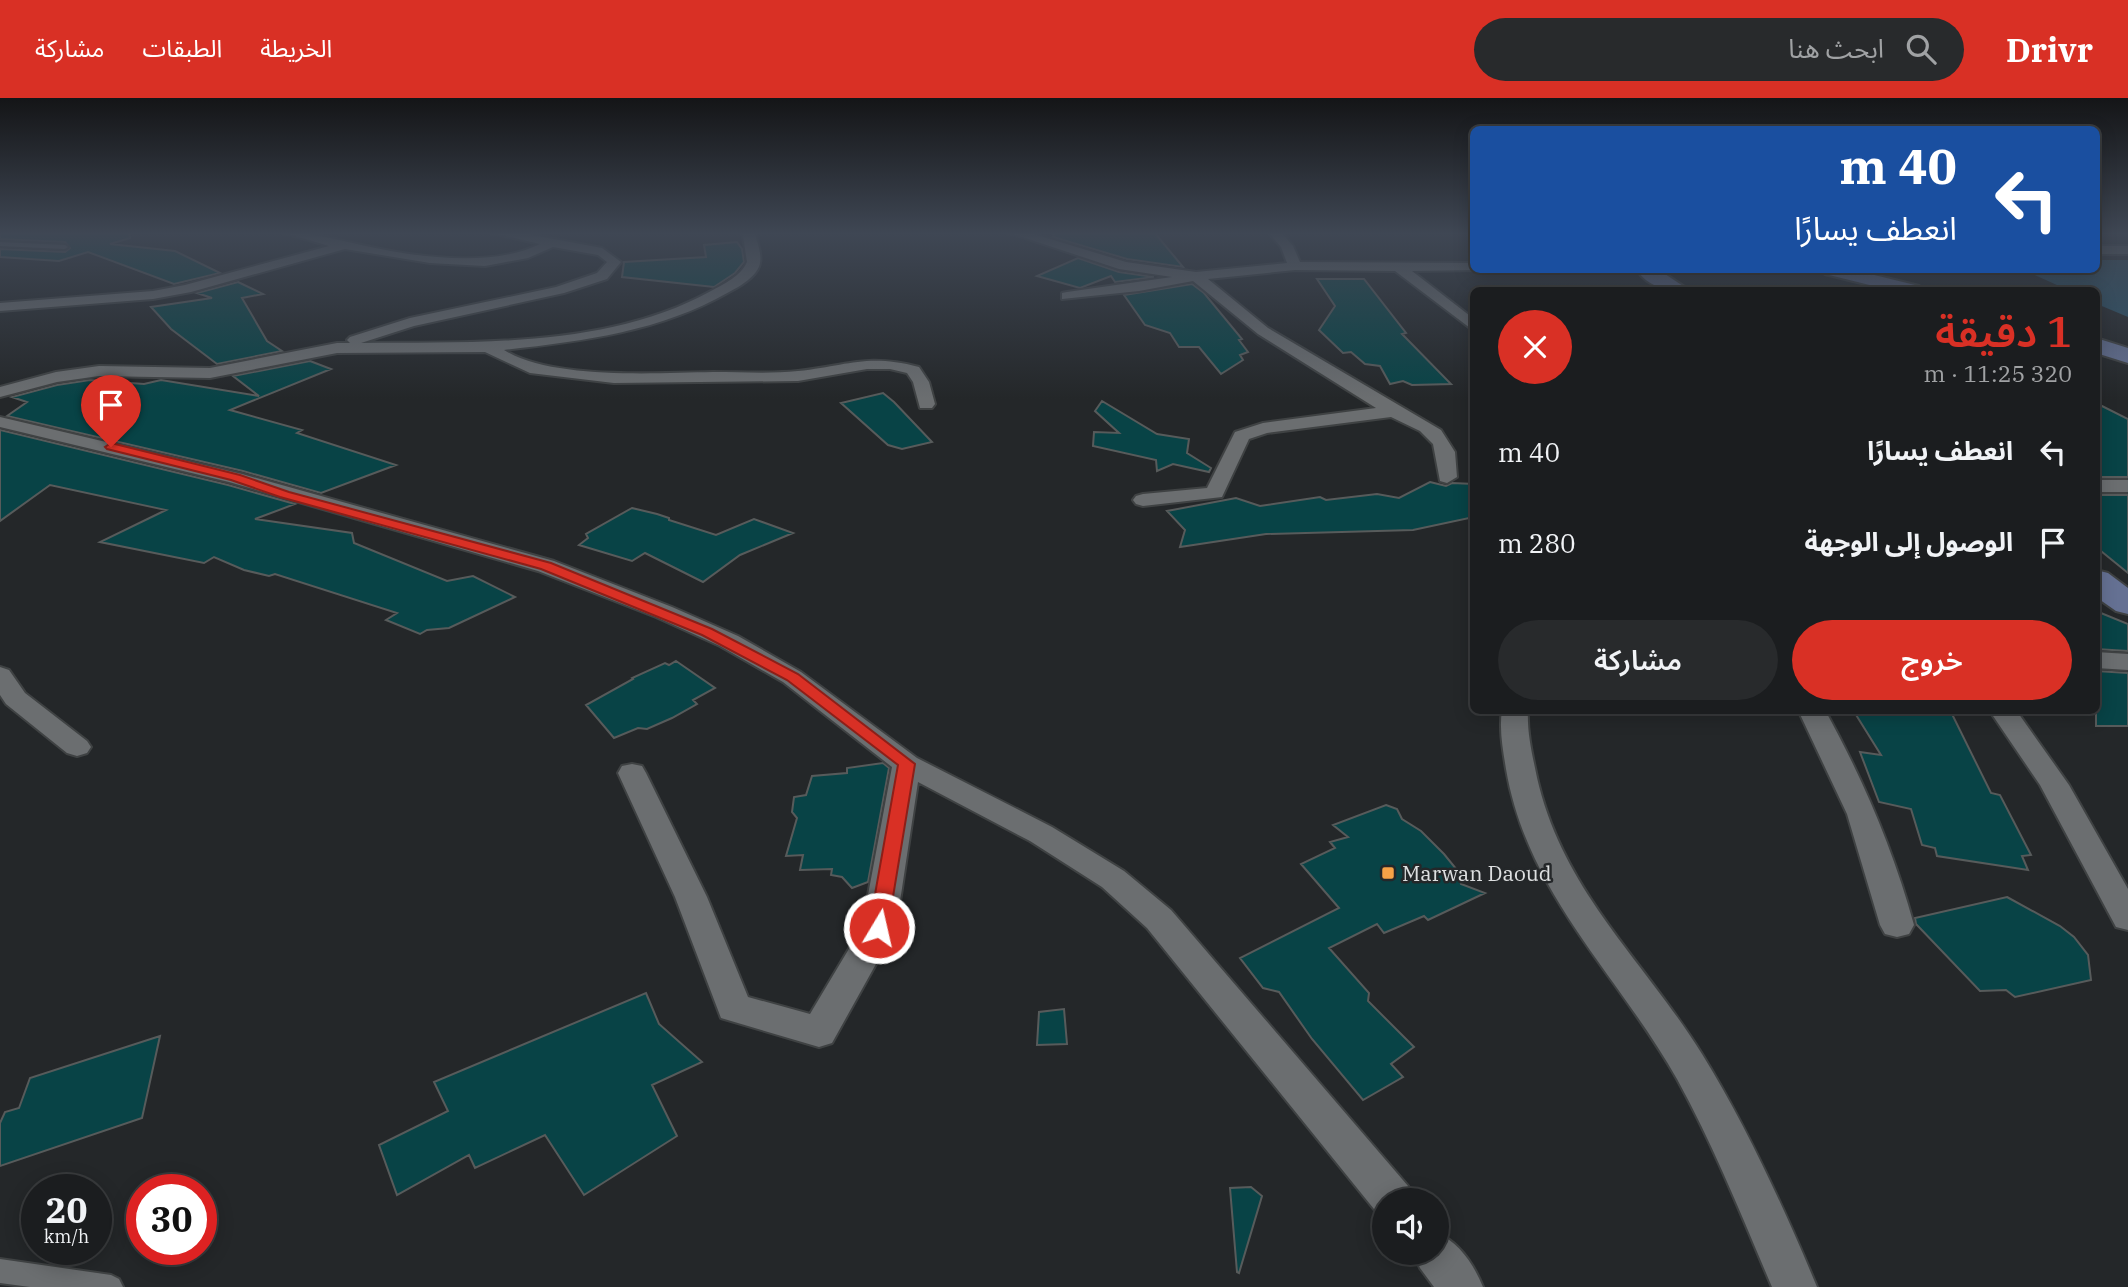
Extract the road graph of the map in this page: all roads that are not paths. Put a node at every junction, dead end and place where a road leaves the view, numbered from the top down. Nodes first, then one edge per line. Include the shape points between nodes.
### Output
1 (192, 287) edge
2 (567, 287) edge
3 (728, 287) edge
4 (1135, 287) edge
5 (1210, 287) edge
6 (1425, 287) edge
7 (1067, 296) dead end
8 (0, 307) edge
9 (1470, 324) edge
10 (2100, 346) edge
11 (488, 347) junction
12 (337, 348) junction
13 (2128, 356) edge
14 (0, 393) edge
15 (926, 404) dead end
16 (1392, 411) junction
17 (0, 422) edge
18 (1447, 477) dead end
19 (2100, 486) edge
20 (2128, 486) edge
21 (1143, 500) dead end
22 (2100, 660) edge
23 (2128, 662) edge
24 (0, 676) edge
25 (1515, 714) edge
26 (1813, 714) edge
27 (2005, 714) edge
28 (77, 747) dead end
29 (907, 764) junction
30 (632, 773) dead end
31 (2128, 918) edge
32 (1897, 925) dead end
33 (1383, 1188) edge
34 (1444, 1265) edge
35 (0, 1271) edge
36 (111, 1287) edge
37 (1461, 1287) edge
38 (1794, 1287) edge

1 - 8 street via 129,298
2 - 12 street via 410,322
3 - 11 street via 650,322 593,335
4 - 7 street
5 - 16 street via 1263,331
6 - 9 street
10 - 13 main road
11 - 12 street
11 - 15 street via 546,372 614,378 798,376 891,364 913,370
12 - 14 street via 210,373 99,371
16 - 18 street via 1415,421 1444,443
16 - 21 street via 1263,428 1241,436 1215,493
17 - 29 street via 235,478 546,566 739,647 792,677
19 - 20 street
22 - 23 street
24 - 28 street via 15,698
25 - 38 street via 1519,772 1546,859 1689,1065
26 - 32 street via 1865,817
27 - 31 street via 2063,801
29 - 30 street via 879,928 818,1032 734,1008 691,897
29 - 33 street via 1041,834 1139,899
34 - 37 street
35 - 36 lane

